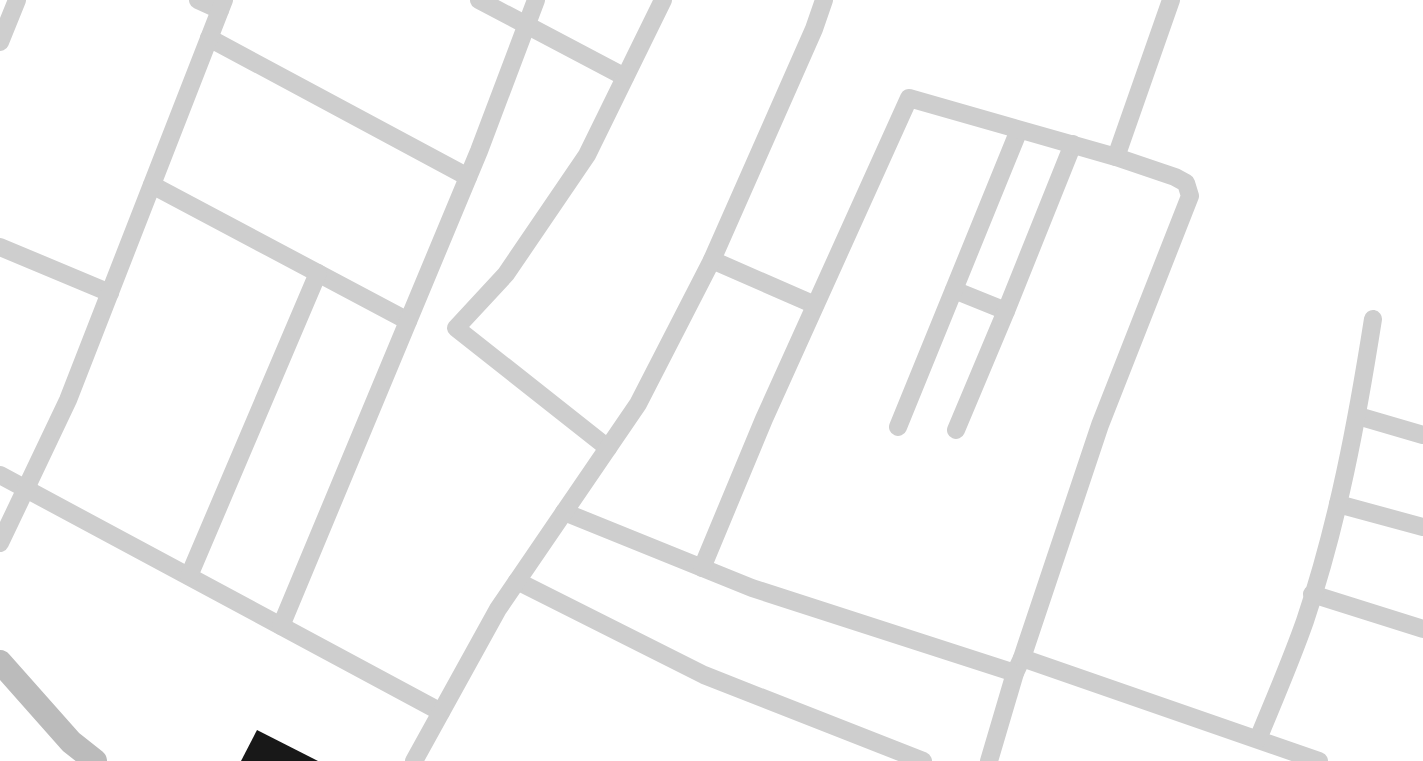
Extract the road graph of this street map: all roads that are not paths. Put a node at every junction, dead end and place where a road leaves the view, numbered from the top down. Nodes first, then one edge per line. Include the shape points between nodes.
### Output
1 (17, 0) edge
2 (198, 0) edge
3 (479, 0) edge
4 (536, 0) edge
5 (663, 0) edge
6 (824, 0) edge
7 (1172, 0) edge
8 (222, 5) edge
9 (526, 26) junction
10 (209, 38) junction
11 (0, 42) edge
12 (625, 77) junction
13 (1019, 130) junction
14 (1073, 144) junction
15 (1116, 158) junction
16 (468, 177) junction
17 (152, 184) junction
18 (0, 247) edge
19 (712, 260) junction
20 (318, 273) junction
21 (954, 290) junction
22 (110, 293) junction
23 (815, 305) junction
24 (1006, 310) junction
25 (1373, 319) dead end
26 (408, 321) junction
27 (1358, 416) junction
28 (898, 427) dead end
29 (956, 430) dead end
30 (1423, 435) edge
31 (608, 448) junction
32 (0, 475) edge
33 (27, 489) junction
34 (1338, 504) junction
35 (564, 512) junction
36 (1423, 527) edge
37 (0, 543) edge
38 (702, 568) junction
39 (189, 576) junction
40 (517, 580) junction
41 (1312, 594) junction
42 (281, 626) junction
43 (1423, 629) edge
44 (0, 662) edge
45 (1018, 665) junction
46 (441, 712) junction
47 (1258, 739) junction
48 (1309, 759) edge
49 (94, 761) edge
50 (414, 761) edge
51 (923, 761) edge
52 (989, 761) edge

1 - 11 street
2 - 8 street
3 - 9 street
4 - 9 street
5 - 12 street
6 - 19 street
7 - 15 street
8 - 10 street
9 - 12 street
9 - 16 street
10 - 16 street
10 - 17 street
12 - 31 street via 587,155 506,274 456,328
13 - 14 street
13 - 21 street
13 - 23 street via 909,98
14 - 15 street
14 - 24 street
15 - 45 street via 1175,177 1186,183 1190,196 1100,424
16 - 26 street
17 - 20 street
17 - 22 street
18 - 22 street
19 - 23 street
19 - 31 street via 638,404
20 - 26 street
20 - 39 street
21 - 24 street
21 - 28 street
22 - 33 street via 68,400
23 - 38 street
24 - 29 street
25 - 27 street
26 - 42 street
27 - 30 street
27 - 34 street
31 - 35 street
32 - 33 street
33 - 37 street
33 - 39 street
34 - 36 street
34 - 41 street
35 - 38 street
35 - 40 street
38 - 45 street via 752,588
39 - 42 street
40 - 46 street
40 - 51 street via 704,675
41 - 43 street
41 - 47 street
42 - 46 street
44 - 49 street via 71,742
45 - 47 street
45 - 52 street
46 - 50 street
47 - 48 street

